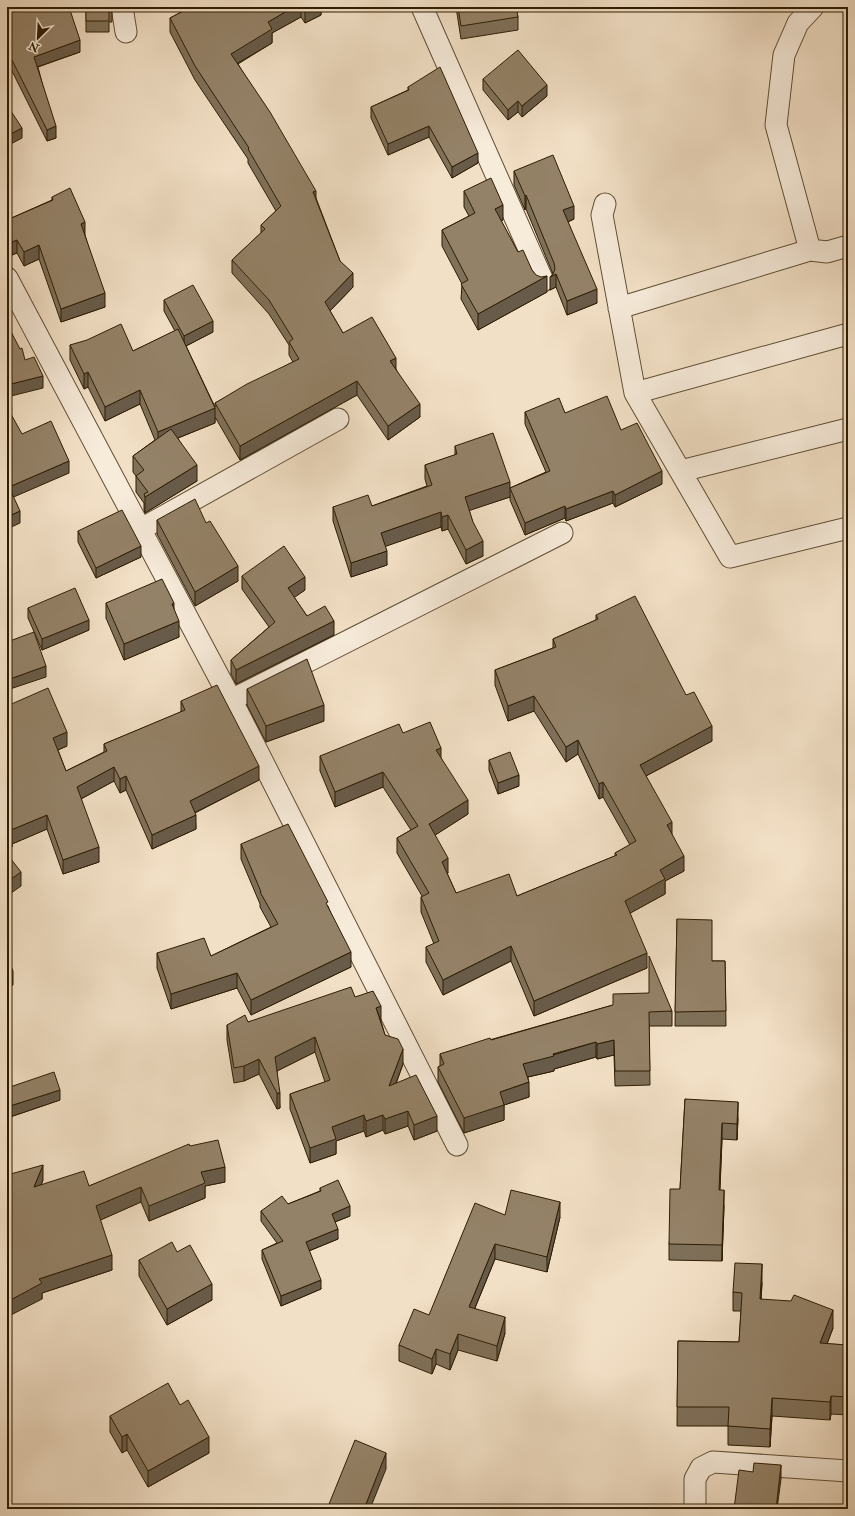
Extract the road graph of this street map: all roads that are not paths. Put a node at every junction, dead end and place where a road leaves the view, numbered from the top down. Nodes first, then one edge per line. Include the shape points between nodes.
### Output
1 (122, 7) edge
2 (422, 7) edge
3 (813, 7) edge
4 (126, 32) dead end
5 (605, 204) dead end
6 (848, 246) edge
7 (810, 250) junction
8 (7, 278) edge
9 (543, 281) dead end
10 (619, 308) junction
11 (848, 334) edge
12 (635, 393) junction
13 (338, 419) dead end
14 (848, 428) edge
15 (681, 471) junction
16 (848, 528) edge
17 (141, 529) junction
18 (562, 533) dead end
19 (231, 700) junction
20 (457, 1145) dead end
21 (848, 1471) edge
22 (695, 1509) edge

1 - 4 street
2 - 9 street
3 - 7 street via 798,23 784,55 776,125
5 - 10 street via 602,215
6 - 7 street via 828,252
7 - 10 street
8 - 17 street
10 - 12 street
11 - 12 street
12 - 15 street
13 - 17 street
14 - 15 street
15 - 16 street via 730,557
17 - 19 street
18 - 19 street
19 - 20 street
21 - 22 street via 713,1462 702,1468 695,1479

